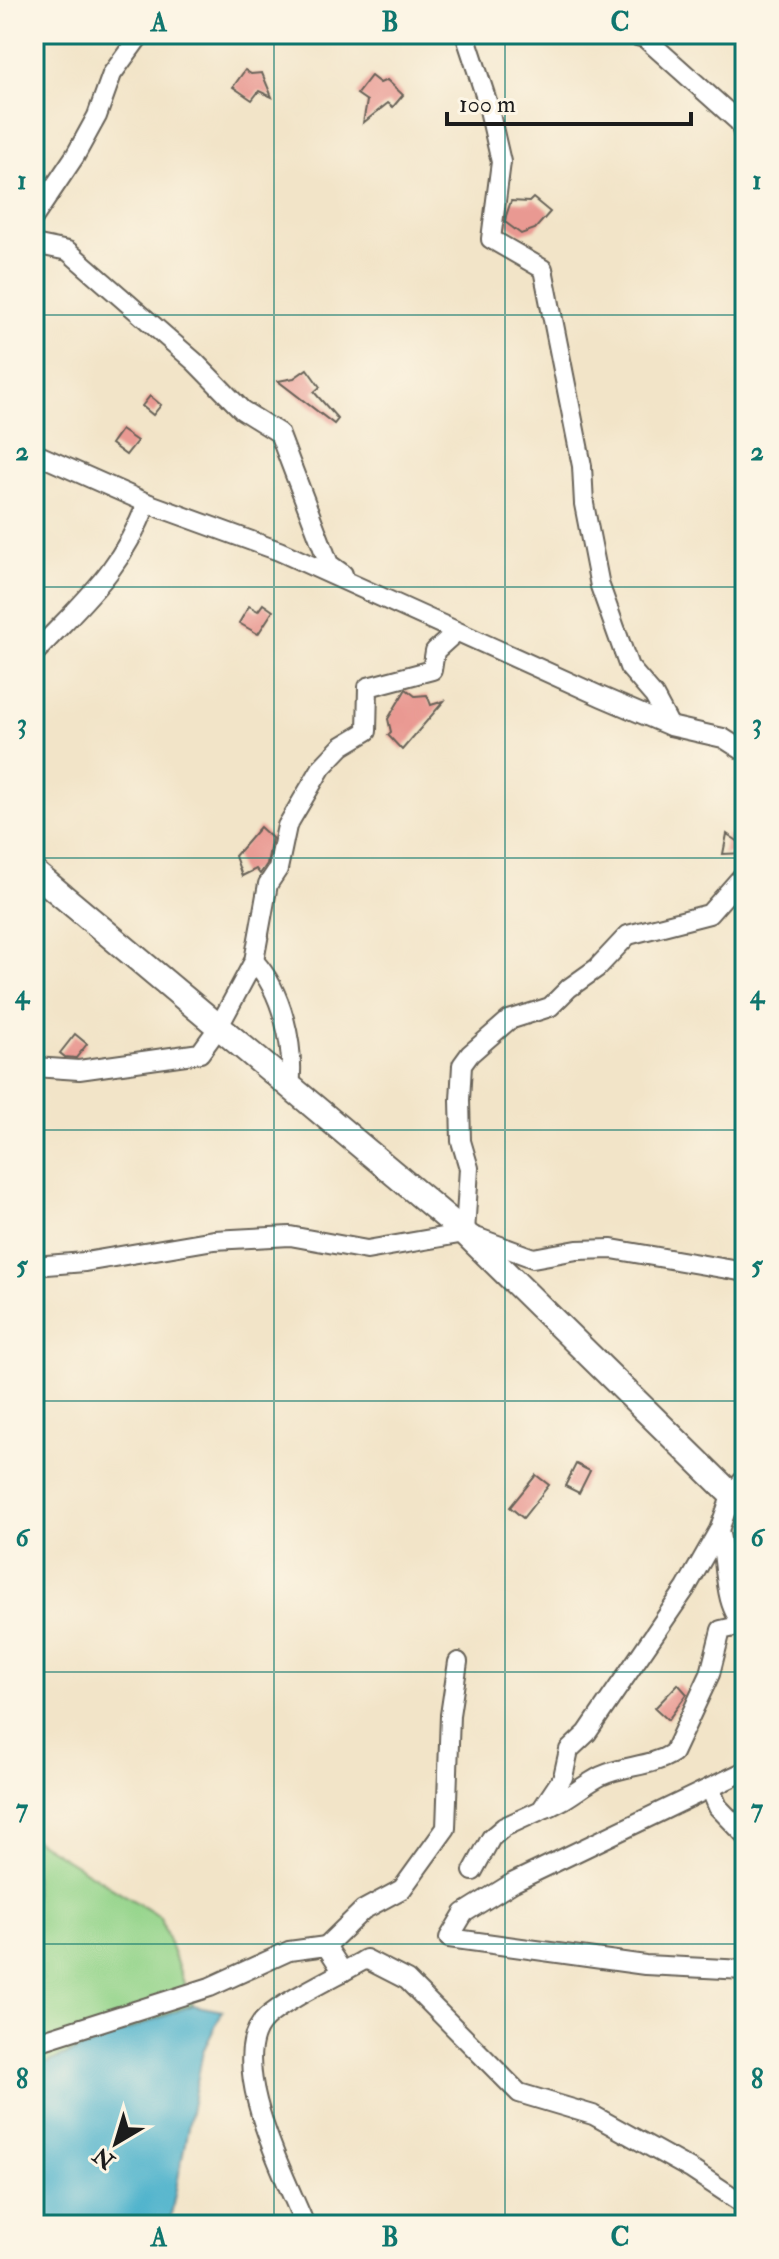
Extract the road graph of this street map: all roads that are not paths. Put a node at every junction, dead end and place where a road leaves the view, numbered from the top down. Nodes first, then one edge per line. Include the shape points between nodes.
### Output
1 (141, 34) edge
2 (465, 34) edge
3 (629, 34) edge
4 (743, 127) edge
5 (34, 217) edge
6 (34, 244) edge
7 (34, 453) edge
8 (147, 503) junction
9 (361, 587) junction
10 (456, 632) junction
11 (34, 654) edge
12 (670, 726) junction
13 (745, 752) edge
14 (34, 872) edge
15 (745, 873) edge
16 (254, 961) junction
17 (218, 1028) junction
18 (34, 1067) edge
19 (290, 1087) junction
20 (465, 1233) junction
21 (34, 1266) edge
22 (745, 1272) edge
23 (741, 1493) edge
24 (719, 1530) junction
25 (744, 1624) edge
26 (458, 1662) dead end
27 (745, 1771) edge
28 (710, 1788) junction
29 (541, 1810) junction
30 (745, 1835) edge
31 (473, 1871) dead end
32 (326, 1946) junction
33 (745, 1970) edge
34 (343, 1972) junction
35 (34, 2043) edge
36 (745, 2205) edge
37 (305, 2225) edge

1 - 5 street via 112,74 97,116
2 - 12 street via 501,162 491,239 543,269 600,586 629,667
3 - 4 street via 645,38
6 - 9 street via 68,251 242,410 279,433 329,564
7 - 8 street
8 - 9 street
8 - 11 street via 107,579
9 - 10 street
10 - 12 street
10 - 16 street via 435,651 432,670 368,687 367,731 322,767 287,826 278,869 268,884
12 - 13 street via 723,738
14 - 17 street
15 - 20 street via 709,914 628,935 550,1007 509,1020 470,1054 462,1065 460,1100 461,1141 469,1168
16 - 17 street
16 - 19 street via 268,976 281,1016 290,1054
17 - 18 street via 200,1053 79,1070
17 - 19 street
19 - 20 street
20 - 21 street via 367,1250 290,1236 214,1240
20 - 22 street via 533,1258 612,1249
20 - 23 street
23 - 24 street
24 - 25 street via 724,1577
24 - 29 street via 677,1602 587,1733 569,1750 563,1777
25 - 29 street via 721,1630 710,1674 673,1753 602,1776
26 - 32 street via 450,1715 446,1828 402,1889 363,1910
27 - 28 street
28 - 30 street via 718,1807
28 - 33 street via 514,1882 464,1913 449,1938 645,1965
29 - 31 street via 491,1838
32 - 34 street
32 - 35 street via 289,1951 210,1987
34 - 36 street via 366,1959 407,1980 519,2093 593,2115
34 - 37 street via 264,2019 250,2056 263,2132

